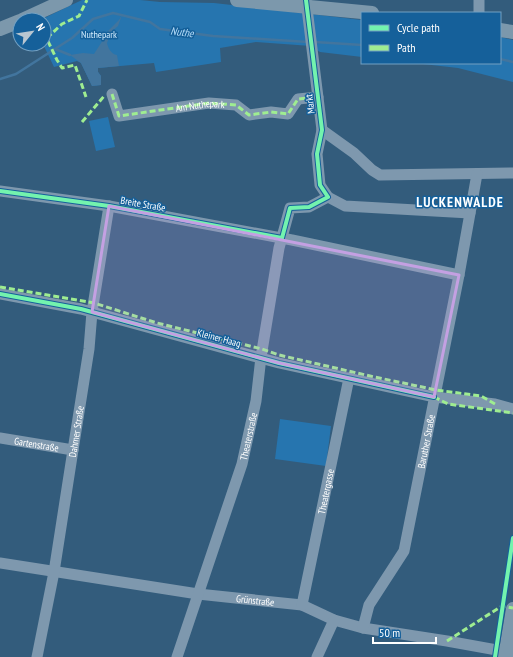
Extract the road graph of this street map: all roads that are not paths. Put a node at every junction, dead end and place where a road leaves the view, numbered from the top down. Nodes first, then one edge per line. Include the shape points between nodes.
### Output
1 (66, 0) edge
2 (237, 0) edge
3 (480, 0) edge
4 (306, 3) edge
5 (39, 12) edge
6 (365, 12) edge
7 (479, 12) edge
8 (12, 24) edge
9 (0, 29) edge
10 (501, 30) edge
11 (513, 32) edge
12 (112, 94) dead end
13 (318, 97) junction
14 (322, 130) junction
15 (513, 173) edge
16 (477, 174) junction
17 (0, 191) edge
18 (328, 197) junction
19 (109, 206) junction
20 (470, 213) junction
21 (282, 238) junction
22 (459, 275) junction
23 (0, 294) edge
24 (92, 312) junction
25 (261, 358) junction
26 (349, 378) junction
27 (434, 397) junction
28 (513, 401) edge
29 (495, 404) junction
30 (513, 409) edge
31 (0, 438) edge
32 (74, 450) junction
33 (0, 562) edge
34 (54, 572) junction
35 (198, 594) junction
36 (302, 605) junction
37 (513, 609) edge
38 (334, 620) junction
39 (363, 628) junction
40 (508, 654) edge
41 (37, 657) edge
42 (177, 657) edge
43 (317, 657) edge

1 - 5 main road
2 - 4 main road
3 - 7 street
4 - 6 main road
4 - 13 street, Markt
8 - 9 main road
10 - 11 main road
12 - 13 street, Am Nuthepark via 119,116 209,103 236,105 249,115 271,112 288,114 298,100
13 - 14 street, Markt
14 - 16 street via 380,175
14 - 18 street, Markt via 317,154 320,185
15 - 16 street
16 - 20 street, Baruther Straße
17 - 19 street, Breite Straße
18 - 20 street via 345,206
18 - 21 street, Theaterstraße via 309,207 290,208
19 - 21 street, Breite Straße
19 - 24 street, Dahmer Straße
20 - 22 street, Baruther Straße
21 - 22 street, Breite Straße
21 - 25 street, Theaterstraße
22 - 27 street, Baruther Straße
23 - 24 street, Kleiner Haag
24 - 25 street, Kleiner Haag
24 - 32 street, Dahmer Straße
25 - 26 street, Kleiner Haag
25 - 35 street, Theaterstraße via 256,401 242,464
26 - 27 street, Kleiner Haag
26 - 36 street, Theatergasse
27 - 29 street, Kleiner Haag
27 - 39 street, Baruther Straße via 404,551 369,605
28 - 29 street, Kleiner Haag
29 - 30 street, Kleiner Haag
31 - 32 street, Gartenstraße
32 - 34 street, Dahmer Straße
33 - 34 street, Grünstraße
34 - 35 street, Grünstraße
34 - 41 street, Dahmer Straße
35 - 36 street, Grünstraße
35 - 42 street, Theaterstraße
36 - 38 street, Grünstraße
37 - 40 main road
38 - 39 street, Grünstraße
38 - 43 street
39 - 40 street, Grünstraße

